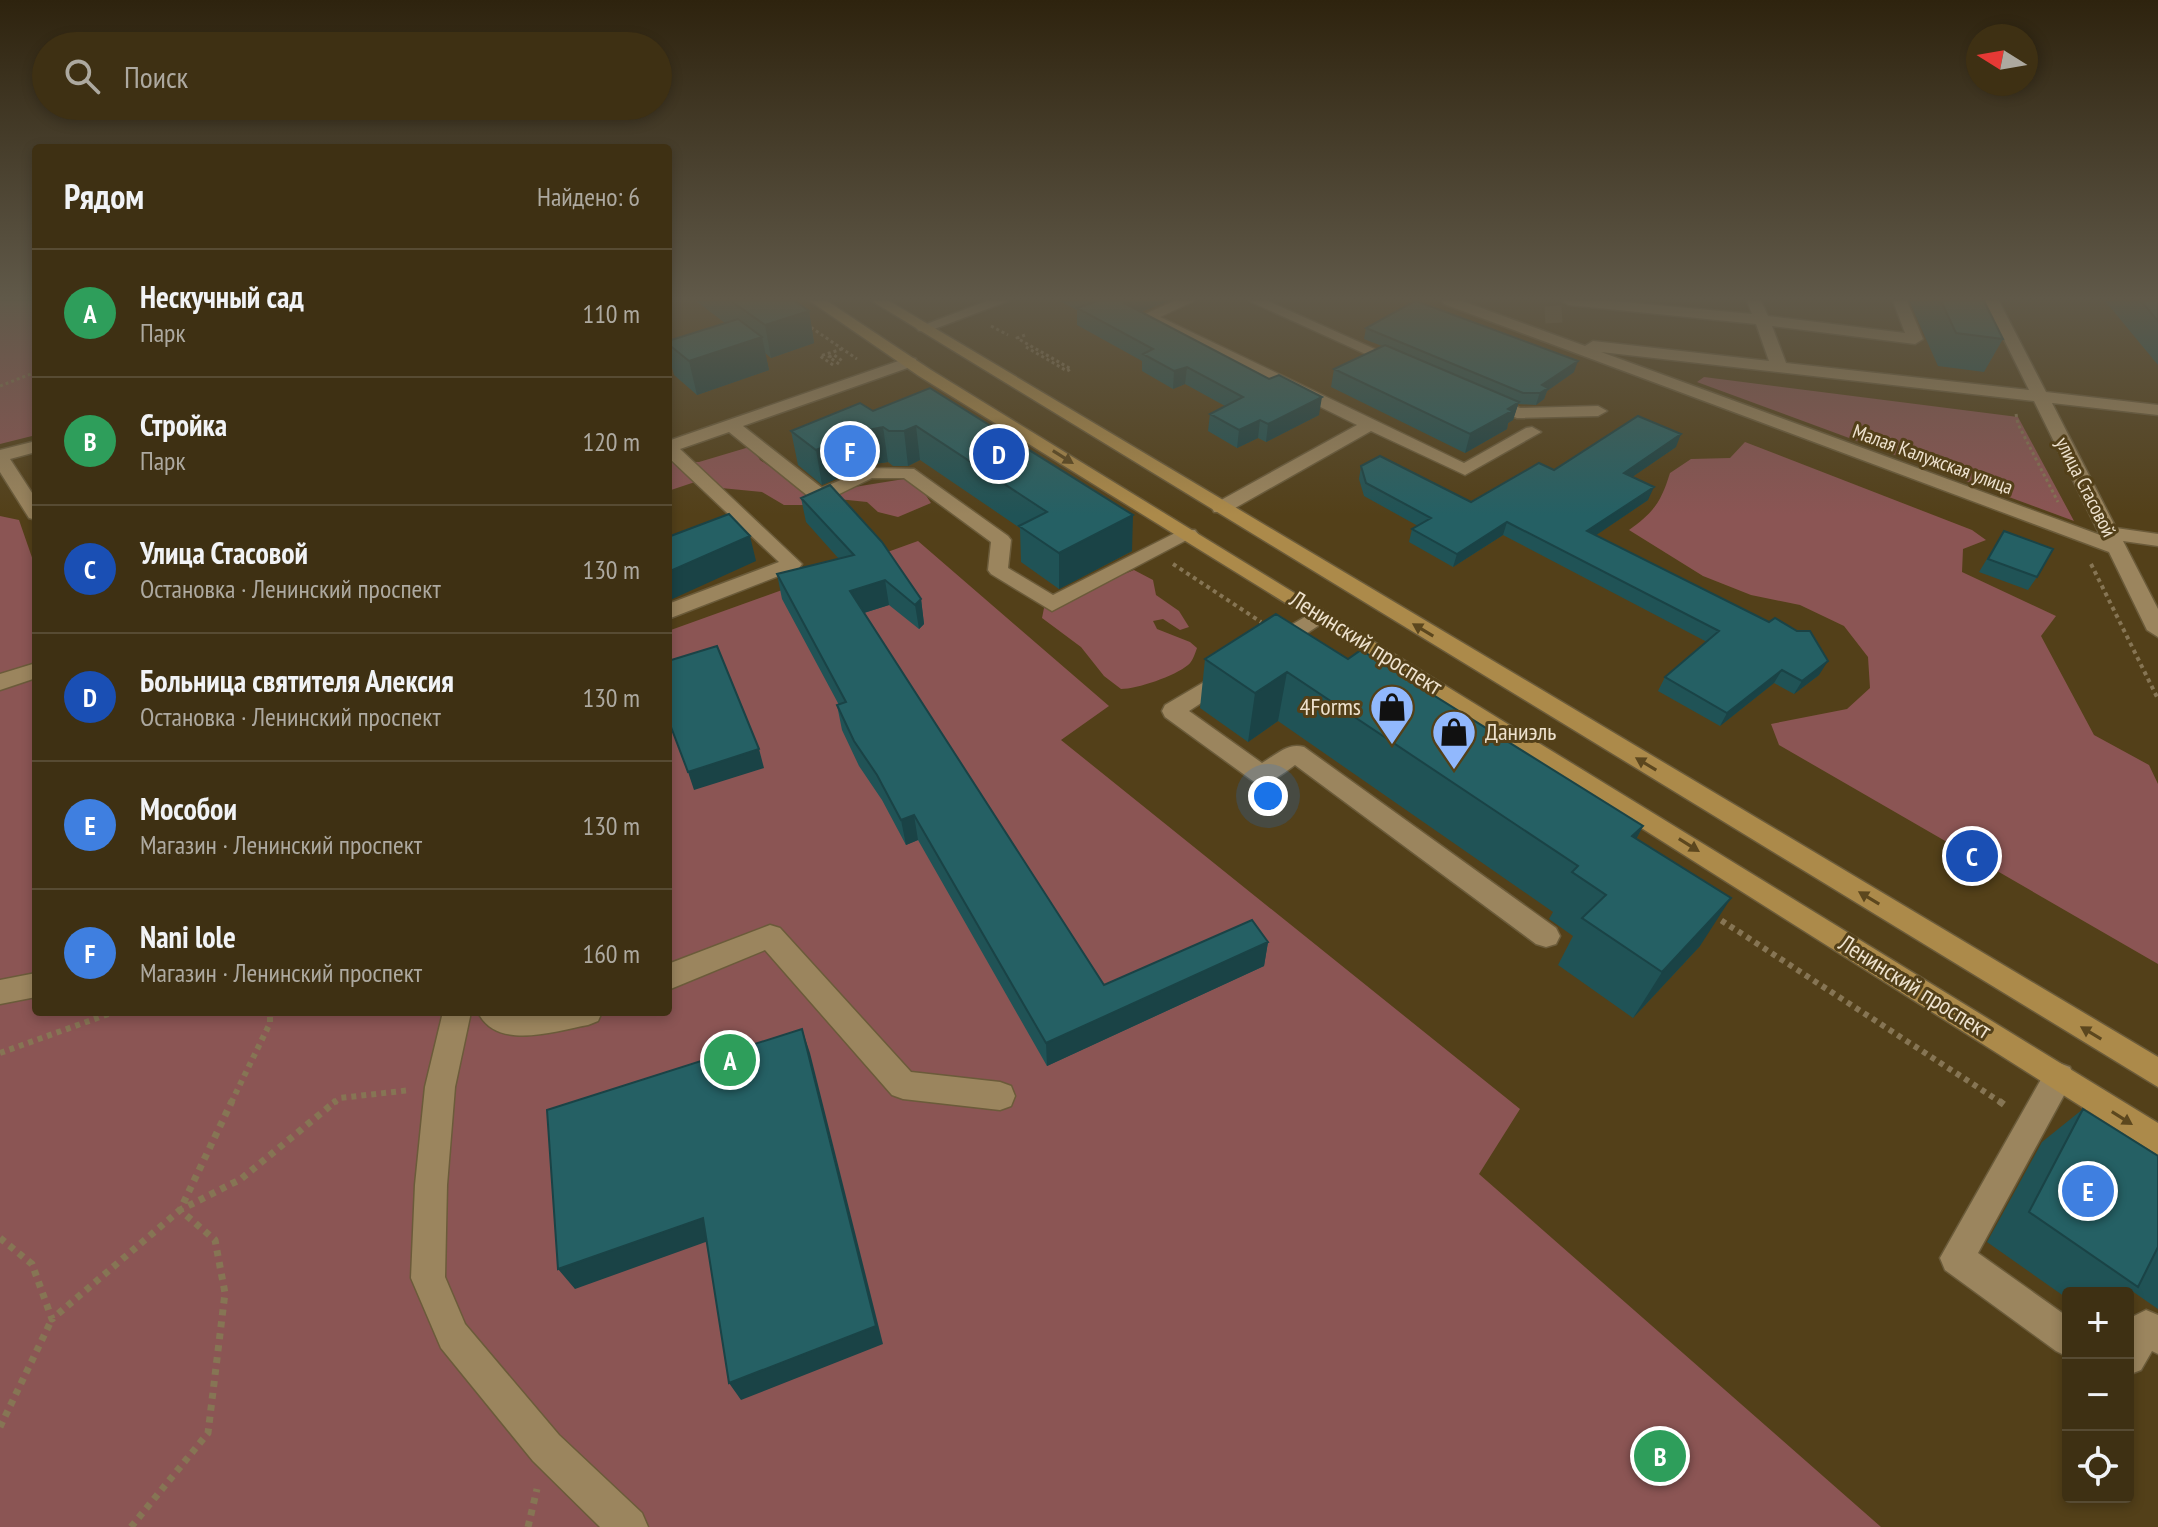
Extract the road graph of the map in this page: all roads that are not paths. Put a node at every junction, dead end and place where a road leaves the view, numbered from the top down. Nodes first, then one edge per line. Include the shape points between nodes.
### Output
1 (881, 372) edge
2 (927, 372) edge
3 (997, 372) edge
4 (1263, 372) edge
5 (1660, 372) edge
6 (1817, 372) edge
7 (2028, 372) edge
8 (1473, 394) edge
9 (2041, 398) junction
10 (2158, 410) edge
11 (1598, 411) dead end
12 (1371, 424) junction
13 (731, 425) junction
14 (1532, 432) dead end
15 (672, 446) edge
16 (32, 447) edge
17 (672, 451) edge
18 (0, 457) edge
19 (32, 508) edge
20 (1221, 508) junction
21 (741, 515) junction
22 (717, 524) edge
23 (1188, 534) junction
24 (2113, 540) junction
25 (2158, 540) edge
26 (672, 610) edge
27 (1320, 615) junction
28 (2158, 630) edge
29 (32, 671) edge
30 (0, 682) edge
31 (1546, 936) dead end
32 (672, 976) edge
33 (32, 986) edge
34 (0, 992) edge
35 (456, 1016) edge
36 (500, 1016) edge
37 (566, 1016) edge
38 (2158, 1073) edge
39 (2059, 1077) junction
40 (1000, 1096) dead end
41 (2158, 1140) edge
42 (2062, 1335) edge
43 (2158, 1336) edge
44 (2134, 1347) edge
45 (628, 1527) edge

1 - 13 street
2 -> 23 main road, Ленинский проспект
3 - 20 main road, Ленинский проспект
4 - 12 street
5 - 24 street, Малая Калужская улица
6 - 9 street, Малая Калужская улица
7 - 9 street, улица Стасовой
8 - 11 street via 1517,413
9 - 10 street, Малая Калужская улица
9 - 24 street, улица Стасовой
12 - 14 street via 1465,470
12 - 20 street
13 - 15 street
13 - 23 street via 820,496 869,473 908,473 1001,540 998,570 1052,604
16 - 18 street
17 - 21 street
18 - 19 street
38 -> 20 main road, Ленинский проспект
21 - 22 street
21 - 26 street via 792,564
23 - 27 main road, Ленинский проспект
24 - 25 street, Малая Калужская улица
24 - 28 street, улица Стасовой
27 - 31 street via 1173,711 1262,775 1296,753
27 -> 39 main road, Ленинский проспект
29 - 30 street
32 - 40 street via 770,936 903,1085
33 - 34 street
35 - 45 street via 440,1087 428,1278 453,1336 546,1448
36 - 37 street via 518,1025
39 -> 41 main road, Ленинский проспект
39 - 42 street via 1957,1258
43 - 44 street via 2146,1328

